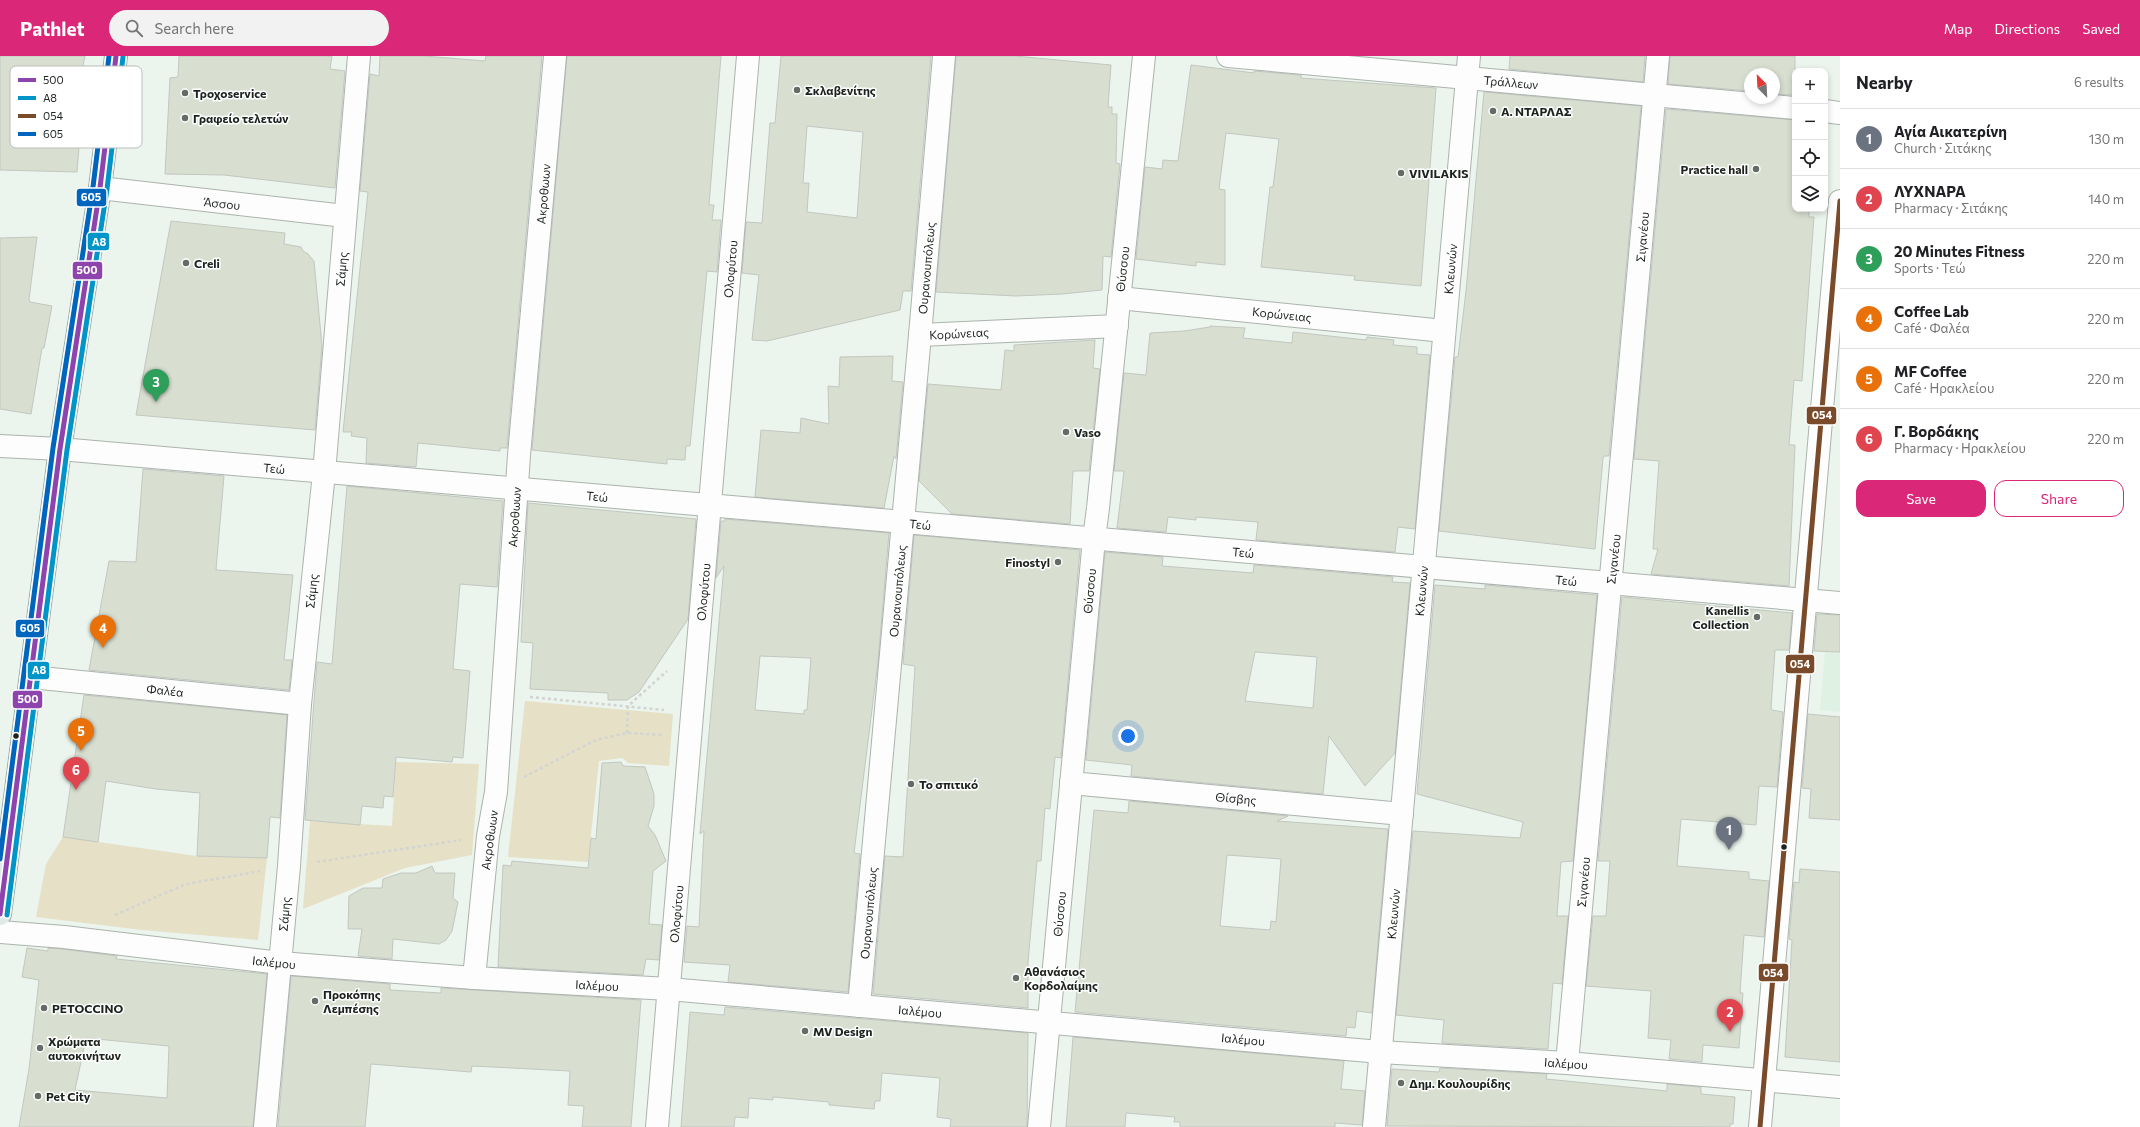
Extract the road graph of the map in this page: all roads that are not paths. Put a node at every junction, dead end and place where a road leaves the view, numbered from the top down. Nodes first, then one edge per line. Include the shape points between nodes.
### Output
1 (116, 56) edge
2 (360, 56) edge
3 (556, 56) edge
4 (748, 56) edge
5 (944, 56) edge
6 (1144, 56) edge
7 (1228, 56) edge
8 (1469, 56) edge
9 (1658, 56) edge
10 (115, 66) edge
11 (1467, 78) junction
12 (1655, 96) junction
13 (1792, 108) edge
14 (1828, 111) edge
15 (1840, 113) edge
16 (105, 148) edge
17 (100, 188) junction
18 (1840, 201) edge
19 (345, 216) junction
20 (1119, 298) junction
21 (1117, 326) junction
22 (1444, 331) junction
23 (920, 335) junction
24 (0, 446) edge
25 (60, 449) junction
26 (324, 473) junction
27 (516, 489) junction
28 (710, 506) junction
29 (904, 523) junction
30 (1094, 539) junction
31 (1424, 567) junction
32 (1610, 584) junction
33 (1805, 600) junction
34 (1840, 603) edge
35 (31, 677) junction
36 (300, 704) junction
37 (1071, 783) junction
38 (1402, 814) junction
39 (4, 859) edge
40 (0, 914) edge
41 (0, 932) edge
42 (280, 963) junction
43 (474, 978) junction
44 (669, 989) junction
45 (859, 1006) junction
46 (1049, 1022) junction
47 (1380, 1052) junction
48 (1567, 1063) junction
49 (1764, 1080) junction
50 (1840, 1087) edge
51 (265, 1127) edge
52 (657, 1127) edge
53 (1039, 1127) edge
54 (1374, 1127) edge
55 (1760, 1127) edge

1 - 10 main road
2 - 19 street, Σάμης
3 - 27 street, Ακροθωων
4 - 28 street, Ολοφύτου
5 - 23 street, Ουρανουπόλεως
6 - 20 street, Θύσσου
7 - 11 street, Τράλλεων
8 - 11 street, Κλεωνών
9 - 12 street, Σιγανέου
11 - 12 street, Τράλλεων
11 - 22 street, Κλεωνών
12 - 13 street, Τράλλεων
12 - 32 street, Σιγανέου
14 - 15 street
16 - 17 main road
17 - 19 street, Άσσου
17 - 25 main road
18 - 33 street
19 - 26 street, Σάμης
20 - 21 street, Θύσσου
20 - 22 street, Κορώνειας
21 - 23 street, Κορώνειας
21 - 30 street, Θύσσου
22 - 31 street, Κλεωνών
23 - 29 street, Ουρανουπόλεως
24 - 25 street, Τεώ
25 - 26 street, Τεώ
25 - 35 main road
26 - 27 street, Τεώ
26 - 36 street, Σάμης
27 - 28 street, Τεώ
27 - 43 street, Ακροθωων via 496,792 488,836
28 - 29 street, Τεώ
28 - 44 street, Ολοφύτου
29 - 30 street, Τεώ
29 - 45 street, Ουρανουπόλεως
30 - 31 street, Τεώ
30 - 37 street, Θύσσου
31 - 32 street, Τεώ
31 - 38 street, Κλεωνών
32 - 33 street, Τεώ
32 - 48 street, Σιγανέου
33 - 34 street, Τεώ
33 - 49 street
35 - 36 street, Φαλέα
35 - 39 main road
36 - 42 street, Σάμης
37 - 38 street, Θίσβης
37 - 46 street, Θύσσου
38 - 47 street, Κλεωνών
39 - 40 main road
41 - 42 street, Ιαλέμου via 64,937
42 - 43 street, Ιαλέμου
42 - 51 street, Σάμης
43 - 44 street, Ιαλέμου
44 - 45 street, Ιαλέμου
44 - 52 street, Ολοφύτου
45 - 46 street, Ιαλέμου
46 - 47 street, Ιαλέμου
46 - 53 street, Θύσσου
47 - 48 street, Ιαλέμου
47 - 54 street, Κλεωνών
48 - 49 street, Ιαλέμου
49 - 50 street, Ιαλέμου
49 - 55 street

